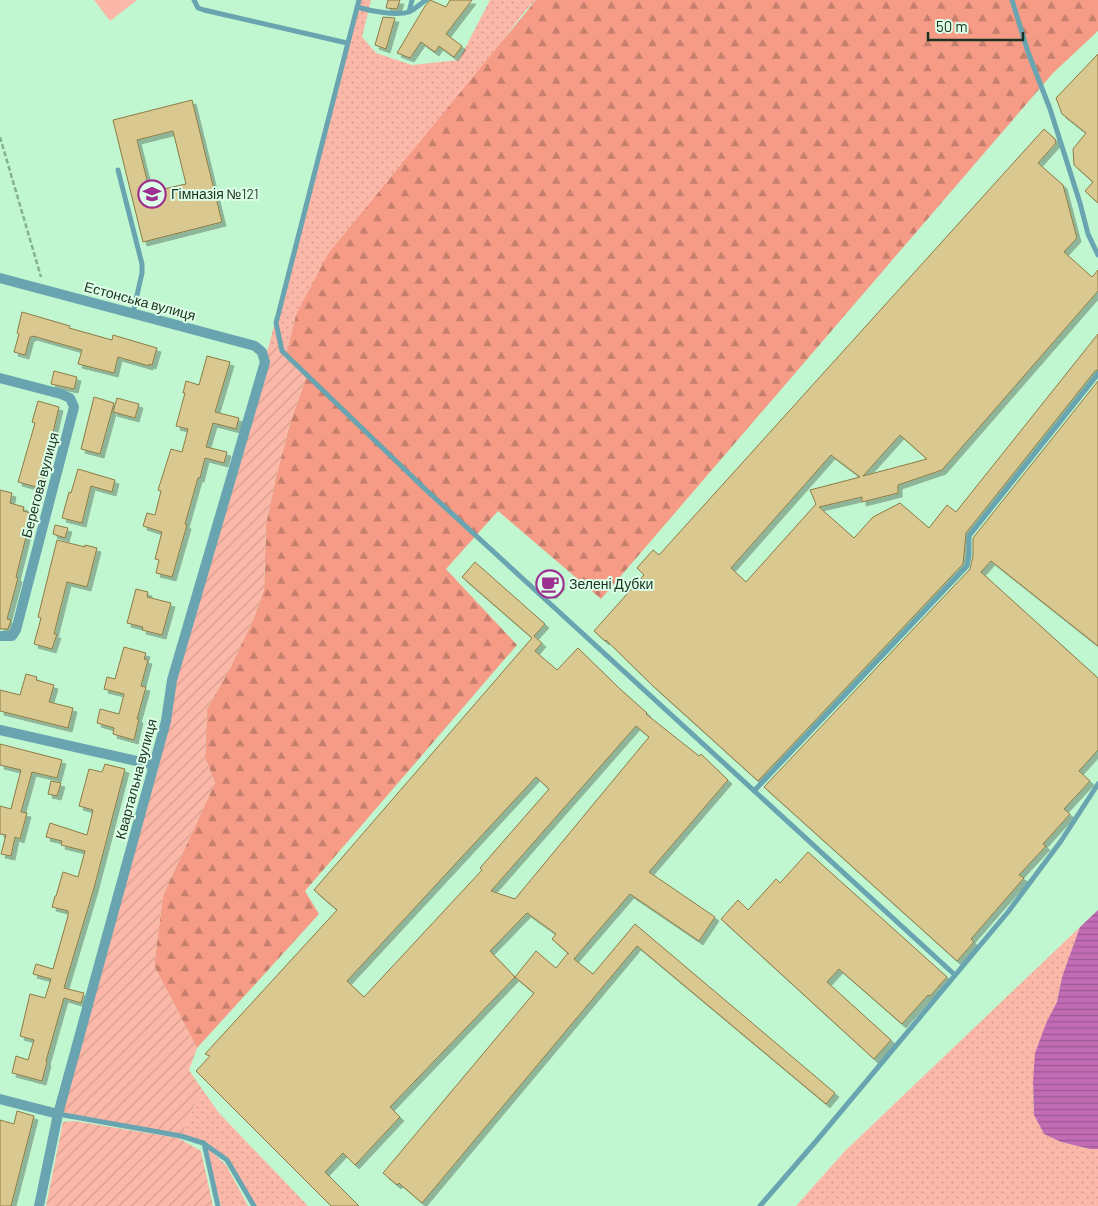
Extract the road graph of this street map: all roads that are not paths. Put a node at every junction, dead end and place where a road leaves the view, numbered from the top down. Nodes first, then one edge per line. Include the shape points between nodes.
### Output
1 (194, 0) edge
2 (359, 0) edge
3 (412, 0) edge
4 (426, 0) edge
5 (1012, 0) edge
6 (357, 7) junction
7 (409, 12) junction
8 (347, 43) junction
9 (118, 170) dead end
10 (1098, 255) edge
11 (0, 278) edge
12 (133, 314) junction
13 (265, 362) joint
14 (1098, 374) edge
15 (0, 378) edge
16 (0, 636) edge
17 (0, 730) edge
18 (154, 765) junction
19 (1098, 784) edge
20 (754, 791) junction
21 (955, 975) junction
22 (0, 1099) edge
23 (58, 1114) junction
24 (204, 1143) junction
25 (39, 1206) edge
26 (218, 1206) edge
27 (254, 1206) edge
28 (760, 1206) edge

1 - 8 lane via 198,8 204,10
2 - 6 lane
3 - 7 lane
4 - 7 lane
5 - 10 lane via 1088,234
6 - 7 lane
6 - 8 lane
8 - 20 lane via 276,323 282,351 424,488
9 - 12 lane via 142,264
11 - 12 street, Естонська вулиця
12 - 13 street, Естонська вулиця via 255,346 262,352
13 - 18 street, Квартальна вулиця via 172,680 166,721
14 - 20 lane via 969,536 967,566
15 - 16 street, Берегова вулиця via 61,394 70,398 74,407 16,630 12,636
17 - 18 street
18 - 23 street, Квартальна вулиця
19 - 21 lane via 1014,904
20 - 21 lane
21 - 28 lane
22 - 23 street
23 - 24 lane
23 - 25 street, Квартальна вулиця
24 - 26 lane
24 - 27 lane via 227,1160

